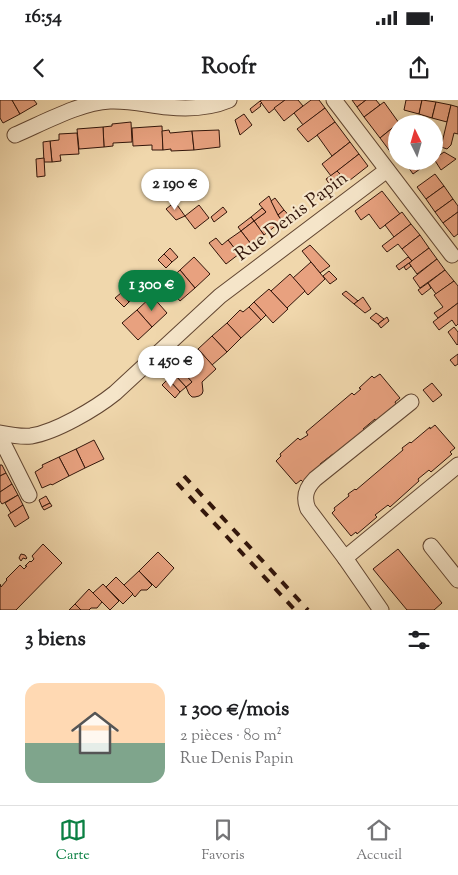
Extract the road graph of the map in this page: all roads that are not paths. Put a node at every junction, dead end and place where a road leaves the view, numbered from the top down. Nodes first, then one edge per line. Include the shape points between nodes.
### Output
1 (228, 100) edge
2 (334, 100) edge
3 (16, 135) dead end
4 (387, 170) junction
5 (452, 255) dead end
6 (411, 402) dead end
7 (0, 433) edge
8 (0, 437) edge
9 (458, 465) edge
10 (29, 495) dead end
11 (431, 546) dead end
12 (345, 558) junction
13 (458, 580) edge
14 (381, 610) edge

1 - 3 street via 181,108 103,101 88,104
2 - 4 street
4 - 5 street
4 - 7 street, Rue Denis Papin via 225,292 105,401 48,432 30,436
6 - 12 street via 310,483 306,492 308,508
8 - 10 street
9 - 12 street
11 - 13 street
12 - 14 street

